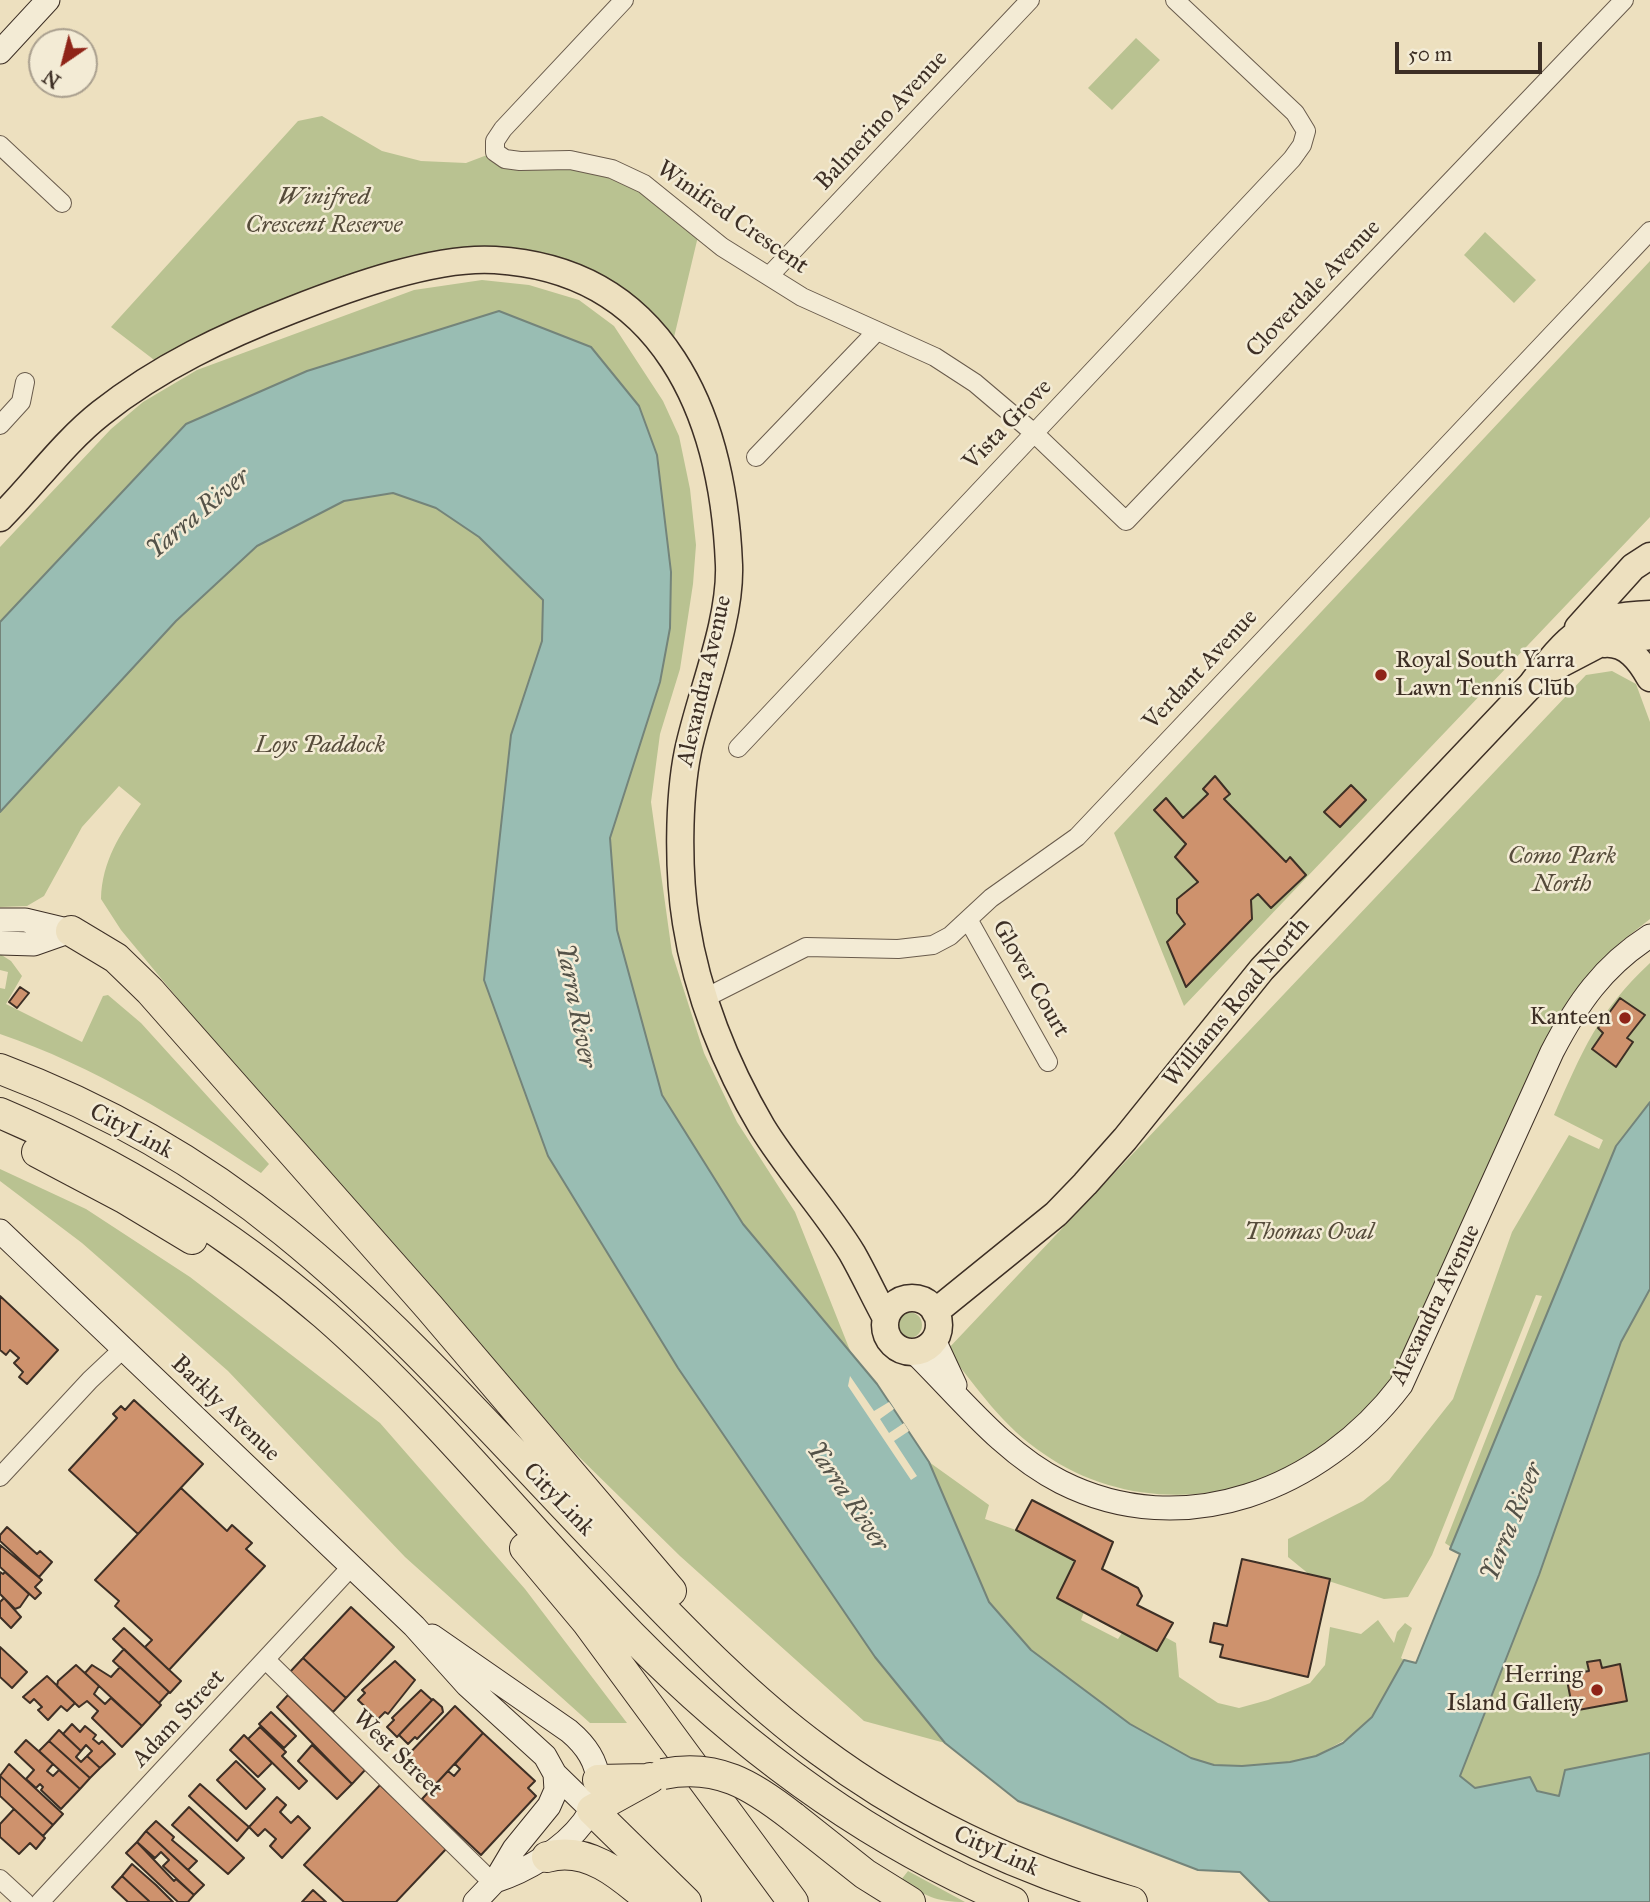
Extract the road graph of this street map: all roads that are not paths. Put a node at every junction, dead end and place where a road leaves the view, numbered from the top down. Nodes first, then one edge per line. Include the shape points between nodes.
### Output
1 (48, 0) edge
2 (624, 0) edge
3 (1030, 0) edge
4 (1175, 0) edge
5 (1624, 0) edge
6 (0, 52) edge
7 (0, 145) edge
8 (62, 203) dead end
9 (1650, 231) edge
10 (769, 276) junction
11 (877, 331) junction
12 (25, 382) dead end
13 (0, 425) edge
14 (1034, 433) junction
15 (756, 457) dead end
16 (0, 518) edge
17 (1650, 556) edge
18 (1650, 614) edge
19 (1650, 636) edge
20 (1599, 644) junction
21 (1560, 647) junction
22 (1650, 678) edge
23 (1531, 685) junction
24 (738, 748) dead end
25 (0, 921) edge
26 (969, 922) junction
27 (71, 931) junction
28 (1650, 936) edge
29 (8, 944) edge
30 (705, 998) junction
31 (1048, 1062) dead end
32 (0, 1069) edge
33 (0, 1113) edge
34 (0, 1134) edge
35 (0, 1231) edge
36 (894, 1309) junction
37 (935, 1312) junction
38 (924, 1346) junction
39 (124, 1349) junction
40 (0, 1477) edge
41 (351, 1567) junction
42 (414, 1626) junction
43 (267, 1661) junction
44 (776, 1716) junction
45 (555, 1774) junction
46 (657, 1776) junction
47 (598, 1780) junction
48 (592, 1810) junction
49 (547, 1857) junction
50 (0, 1879) edge
51 (494, 1882) junction
52 (25, 1902) edge
53 (40, 1902) edge
54 (475, 1902) edge
55 (652, 1902) edge
56 (686, 1902) edge
57 (793, 1902) edge
58 (910, 1902) edge
59 (1013, 1902) edge
60 (1132, 1902) edge

1 - 6 main road
2 - 10 street, Winifred Crescent via 503,129 495,141 495,152 520,161 570,160 626,176
3 - 10 street, Balmerino Avenue
4 - 14 street, Vista Grove via 1295,113 1306,131 1302,145
5 - 14 street, Cloverdale Avenue via 1126,520
7 - 8 street
9 - 26 street, Verdant Avenue via 1077,837 991,898
10 - 11 street, Winifred Crescent via 802,297
11 - 14 street, Winifred Crescent via 935,357 975,383
11 - 15 street
12 - 13 street via 21,402
14 - 24 street, Vista Grove
16 - 30 main road, Alexandra Avenue via 99,414 166,369 220,338 348,288 424,267 491,259 541,266 601,290 654,332 686,377 705,419 723,510 729,568 717,644 681,790 686,923
17 - 21 main road via 1633,567
18 - 21 main road, Williams Road North via 1591,623
19 - 20 main road, Williams Road North
20 - 22 main road via 1624,648
20 - 23 main road, Williams Road North via 1565,660
21 - 23 main road, Williams Road North
23 - 37 main road, Williams Road North via 1269,961 1125,1139 1056,1214
25 - 27 main road via 25,920
25 - 29 main road
26 - 30 street, Verdant Avenue via 933,945 919,948 806,947
26 - 31 street, Glover Court
27 - 29 main road via 39,942
27 - 44 highway via 106,950 144,985 429,1307
28 - 38 main road, Alexandra Avenue via 1617,960 1575,1008 1416,1357 1387,1402 1336,1452 1305,1473 1246,1498 1196,1507 1131,1505 1096,1495 1023,1458 963,1401
30 - 36 main road, Alexandra Avenue via 724,1052 765,1131
32 - 44 highway, CityLink via 113,1120 168,1151 284,1231 392,1329 659,1604
33 - 59 highway via 93,1156 159,1194 278,1276 409,1397 629,1633 734,1731 786,1772 898,1846
34 - 57 highway via 124,1198 202,1245 308,1326 356,1371 481,1498 587,1622
35 - 39 main road, Barkly Avenue
36 - 37 main road via 922,1300
36 - 38 main road via 887,1334 891,1341 897,1347
37 - 38 main road via 938,1326
39 - 40 street
39 - 41 main road, Barkly Avenue
41 - 42 main road, Barkly Avenue
41 - 43 street, Adam Street
42 - 45 main road, Barkly Avenue via 467,1685 549,1760
42 - 47 main road, Barkly Avenue via 575,1736 590,1754
43 - 51 street, West Street
43 - 53 street, Adam Street
44 - 60 highway, CityLink via 861,1780 945,1830 1024,1866
45 - 47 main road
45 - 48 main road, Barkly Avenue
45 - 51 main road via 556,1790 549,1806
46 - 47 highway
46 - 48 highway
46 - 58 highway, bridge via 696,1770 728,1775 753,1787 865,1874
47 - 48 main road
48 - 49 main road
48 - 56 highway
49 - 51 main road
49 - 55 highway via 573,1855 594,1861
50 - 52 street
51 - 54 main road

